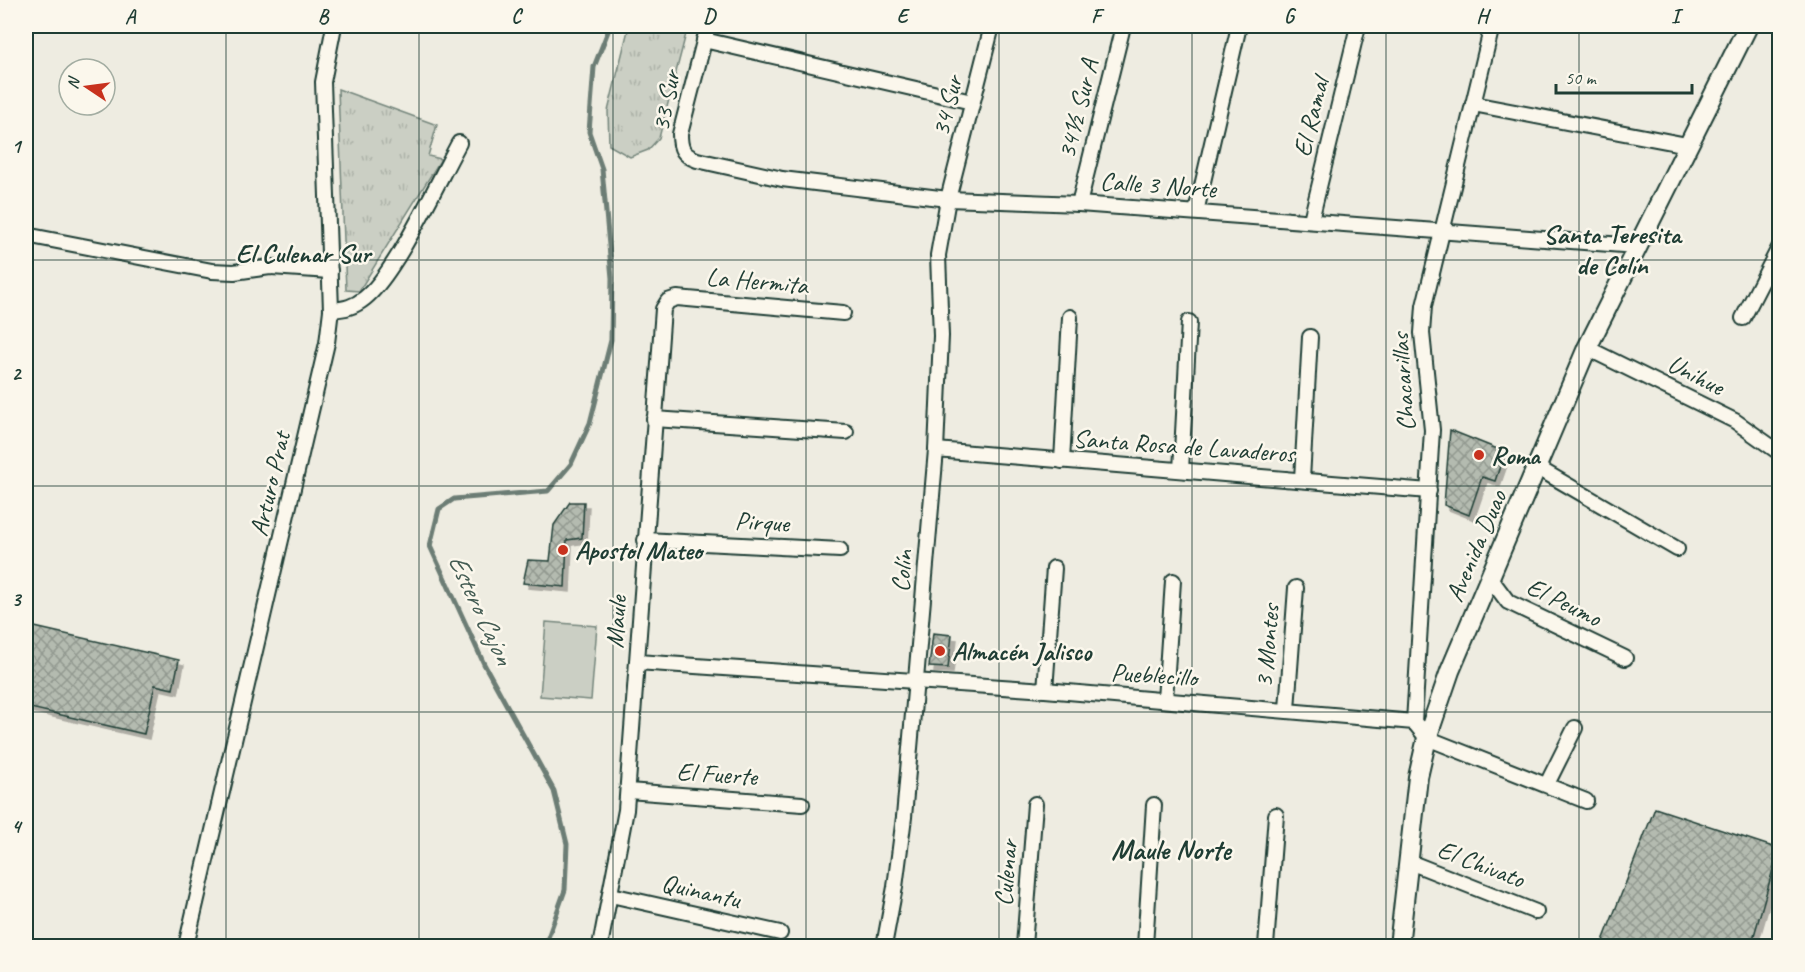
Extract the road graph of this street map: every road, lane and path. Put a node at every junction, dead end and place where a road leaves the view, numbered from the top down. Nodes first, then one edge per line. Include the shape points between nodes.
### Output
1 (334, 26) edge
2 (708, 26) edge
3 (992, 26) edge
4 (1123, 26) edge
5 (1239, 26) edge
6 (1358, 26) edge
7 (1492, 26) edge
8 (1748, 26) edge
9 (704, 40) junction
10 (972, 102) junction
11 (1473, 104) junction
12 (459, 143) dead end
13 (1687, 145) junction
14 (682, 151) joint
15 (948, 199) junction
16 (1080, 204) junction
17 (1196, 212) junction
18 (1311, 220) junction
19 (1442, 230) junction
20 (26, 235) edge
21 (1636, 246) junction
22 (1779, 246) edge
23 (330, 272) junction
24 (668, 300) joint
25 (331, 310) junction
26 (843, 313) dead end
27 (1070, 317) dead end
28 (1743, 318) dead end
29 (1190, 322) dead end
30 (1310, 337) dead end
31 (1587, 348) junction
32 (654, 419) junction
33 (846, 432) dead end
34 (936, 450) junction
35 (1779, 453) edge
36 (1062, 461) junction
37 (1538, 468) junction
38 (1181, 470) junction
39 (1302, 479) junction
40 (1429, 491) junction
41 (645, 540) junction
42 (1677, 549) dead end
43 (840, 550) dead end
44 (1054, 568) dead end
45 (1490, 578) junction
46 (1173, 580) dead end
47 (1296, 588) dead end
48 (1625, 658) dead end
49 (637, 662) junction
50 (917, 681) junction
51 (1045, 690) junction
52 (1166, 700) junction
53 (1287, 709) junction
54 (1414, 722) junction
55 (1575, 728) dead end
56 (1427, 738) junction
57 (1547, 784) junction
58 (628, 791) junction
59 (1586, 801) dead end
60 (802, 804) dead end
61 (1035, 804) dead end
62 (1154, 805) dead end
63 (1276, 815) dead end
64 (1407, 861) junction
65 (611, 895) junction
66 (1536, 912) dead end
67 (780, 933) dead end
68 (186, 946) edge
69 (600, 946) edge
70 (884, 946) edge
71 (1024, 946) edge
72 (1145, 946) edge
73 (1266, 946) edge
74 (1399, 946) edge

1 - 23 street, Arturo Prat via 323,82
2 - 9 street, 33 Sur
3 - 10 street, 34 Sur
4 - 16 street, 34½ Sur A
5 - 17 street
6 - 18 street, El Ramal
7 - 11 street, Chacarillas
8 - 13 street, Avenida Duao
9 - 10 street
9 - 14 street, 33 Sur via 680,134
10 - 15 street, 34 Sur
11 - 13 street
11 - 19 street, Chacarillas
12 - 25 street via 393,263 367,297 350,308
13 - 21 street, Avenida Duao
14 - 15 street, Calle 3 Norte via 697,160 782,179
15 - 16 street, Calle 3 Norte
15 - 34 street, Colín via 937,263 941,336
16 - 17 street, Calle 3 Norte
17 - 18 street, Calle 3 Norte
18 - 19 street, Calle 3 Norte
19 - 21 street, Calle 3 Norte
19 - 40 street, Chacarillas via 1423,318 1432,411
20 - 23 street via 212,271 270,267
21 - 31 street, Avenida Duao
22 - 28 street
23 - 25 street, Arturo Prat
24 - 26 street, La Hermita
24 - 32 street, Maule via 663,309
25 - 68 street, Arturo Prat via 322,366
27 - 36 street
29 - 38 street
30 - 39 street
31 - 35 street, Unihue via 1734,422
31 - 37 street, Avenida Duao
32 - 33 street
32 - 41 street, Maule
34 - 36 street, Santa Rosa de Lavaderos
34 - 50 street, Colín
36 - 38 street, Santa Rosa de Lavaderos
37 - 42 street
37 - 45 street, Avenida Duao
38 - 39 street, Santa Rosa de Lavaderos
39 - 40 street, Santa Rosa de Lavaderos
40 - 54 street, Chacarillas
41 - 43 street, Pirque
41 - 49 street, Maule
44 - 51 street
45 - 48 street, El Peumo via 1508,602
45 - 56 street, Avenida Duao via 1449,671
46 - 52 street
47 - 53 street, 3 Montes
49 - 50 street, Pueblecillo
49 - 58 street, Maule
50 - 51 street, Pueblecillo
50 - 70 street, Colín via 900,852
51 - 52 street, Pueblecillo
52 - 53 street, Pueblecillo
53 - 54 street, Pueblecillo
54 - 56 street
55 - 57 street
56 - 57 street
56 - 64 street, Avenida Duao
57 - 59 street
58 - 60 street, El Fuerte
58 - 65 street, Maule
61 - 71 street, Culenar
62 - 72 street
63 - 73 street
64 - 66 street, El Chivato
64 - 74 street, Avenida Duao
65 - 67 street, Quinantu
65 - 69 street, Maule

